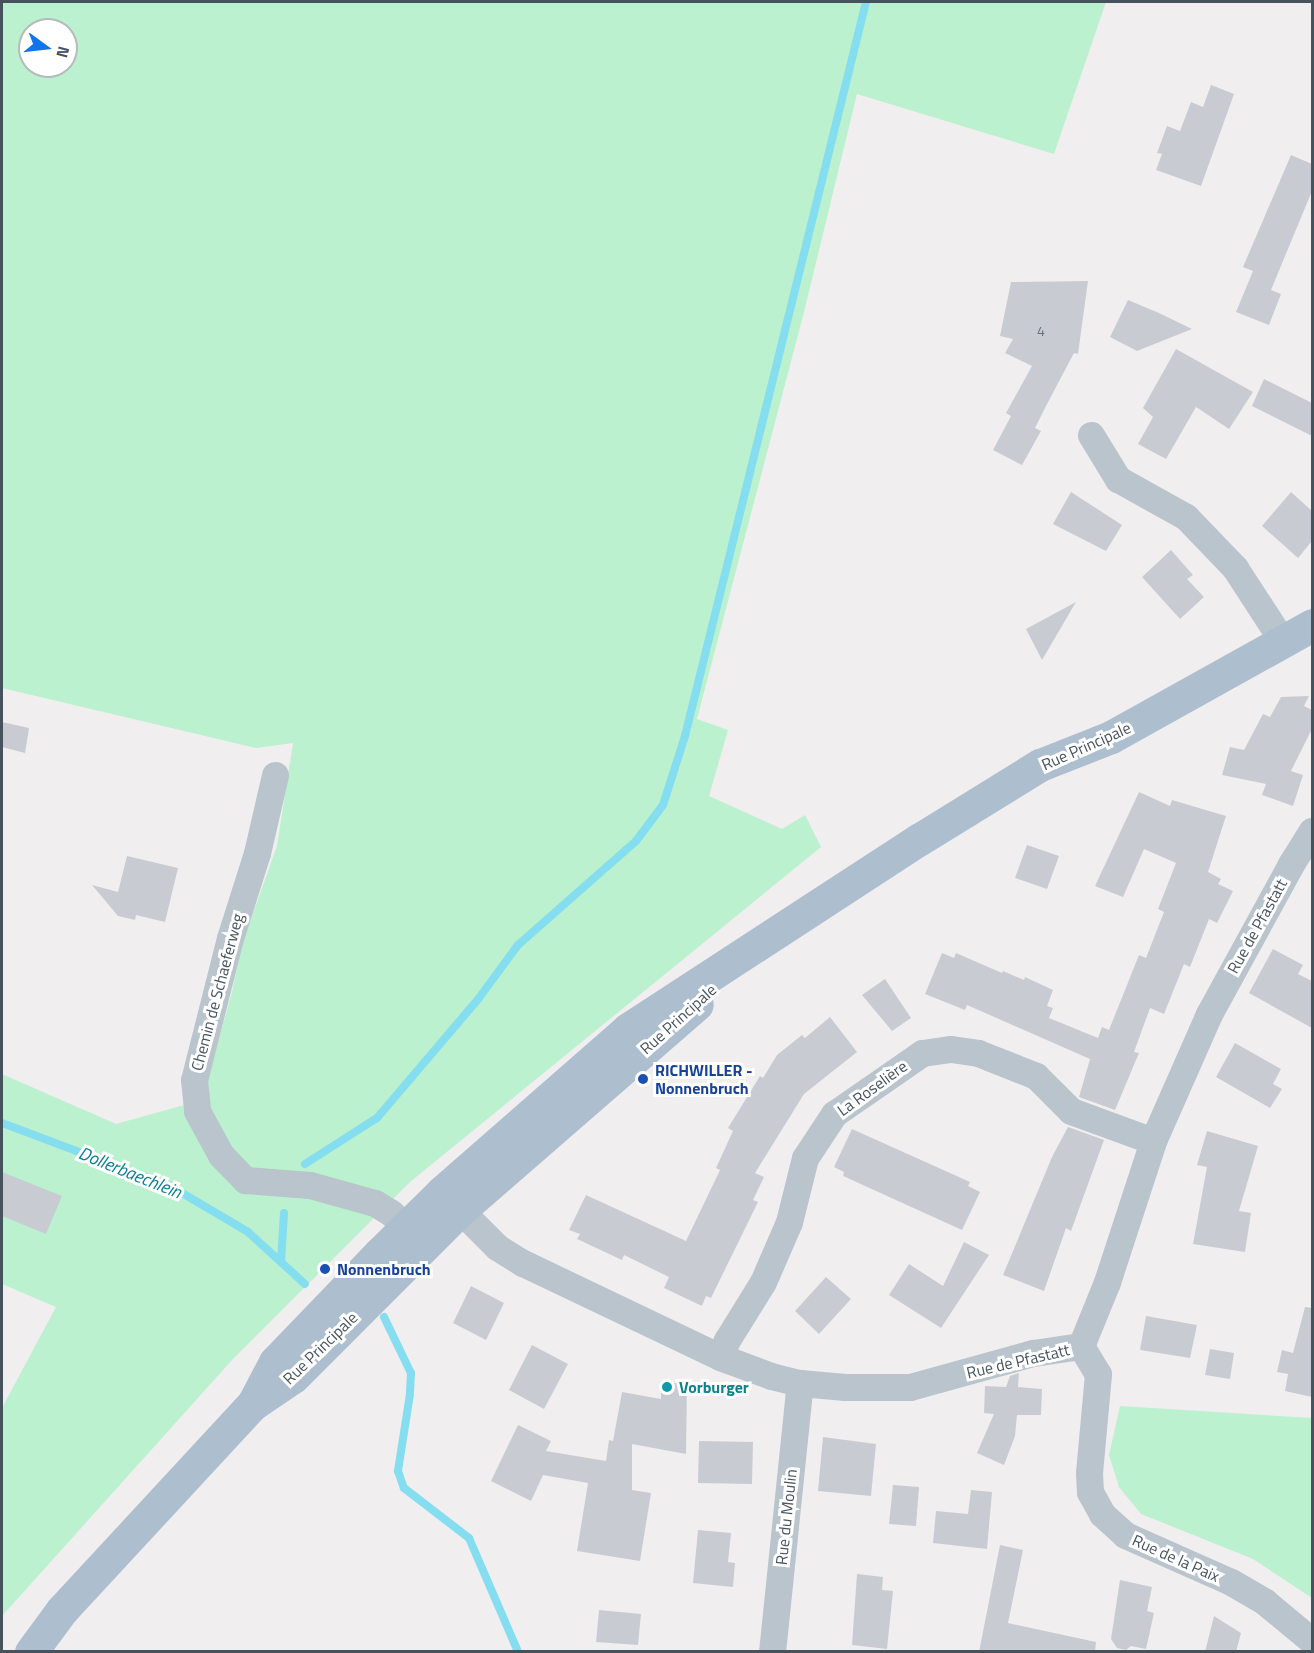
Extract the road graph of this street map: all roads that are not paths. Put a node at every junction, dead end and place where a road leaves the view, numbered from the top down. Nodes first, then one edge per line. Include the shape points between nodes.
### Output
1 (1091, 435) dead end
2 (1312, 625) edge
3 (1283, 642) junction
4 (275, 775) dead end
5 (1312, 831) edge
6 (1153, 1141) junction
7 (450, 1201) junction
8 (416, 1235) junction
9 (1081, 1346) junction
10 (720, 1358) junction
11 (800, 1383) junction
12 (1311, 1640) edge
13 (31, 1652) edge
14 (772, 1652) edge

1 - 3 street via 1118,479 1186,517 1235,568
2 - 3 main road, Rue Principale
3 - 7 main road, Rue Principale via 1112,737 1040,765 773,933 681,1018
4 - 8 street, Chemin de Schaeferweg via 194,1080 197,1111 221,1155 245,1180 310,1185 375,1203
5 - 6 street, Rue de Pfastatt via 1209,1014
6 - 9 street, Rue de Pfastatt via 1107,1282
6 - 10 street, La Roselière via 1071,1111 1036,1076 978,1053 951,1049 922,1053 834,1114 805,1158 784,1232 763,1282
7 - 8 main road, Rue Principale
7 - 10 street, Rue de Pfastatt via 497,1247 523,1263
8 - 13 main road, Rue Principale via 275,1362 253,1404 62,1610
9 - 11 street, Rue de Pfastatt via 1033,1353 910,1387 873,1389
9 - 12 street, Rue de la Paix via 1098,1374 1089,1473 1090,1492 1102,1514 1125,1535 1231,1582 1265,1602
10 - 11 street, Rue de Pfastatt
11 - 14 street, Rue du Moulin

